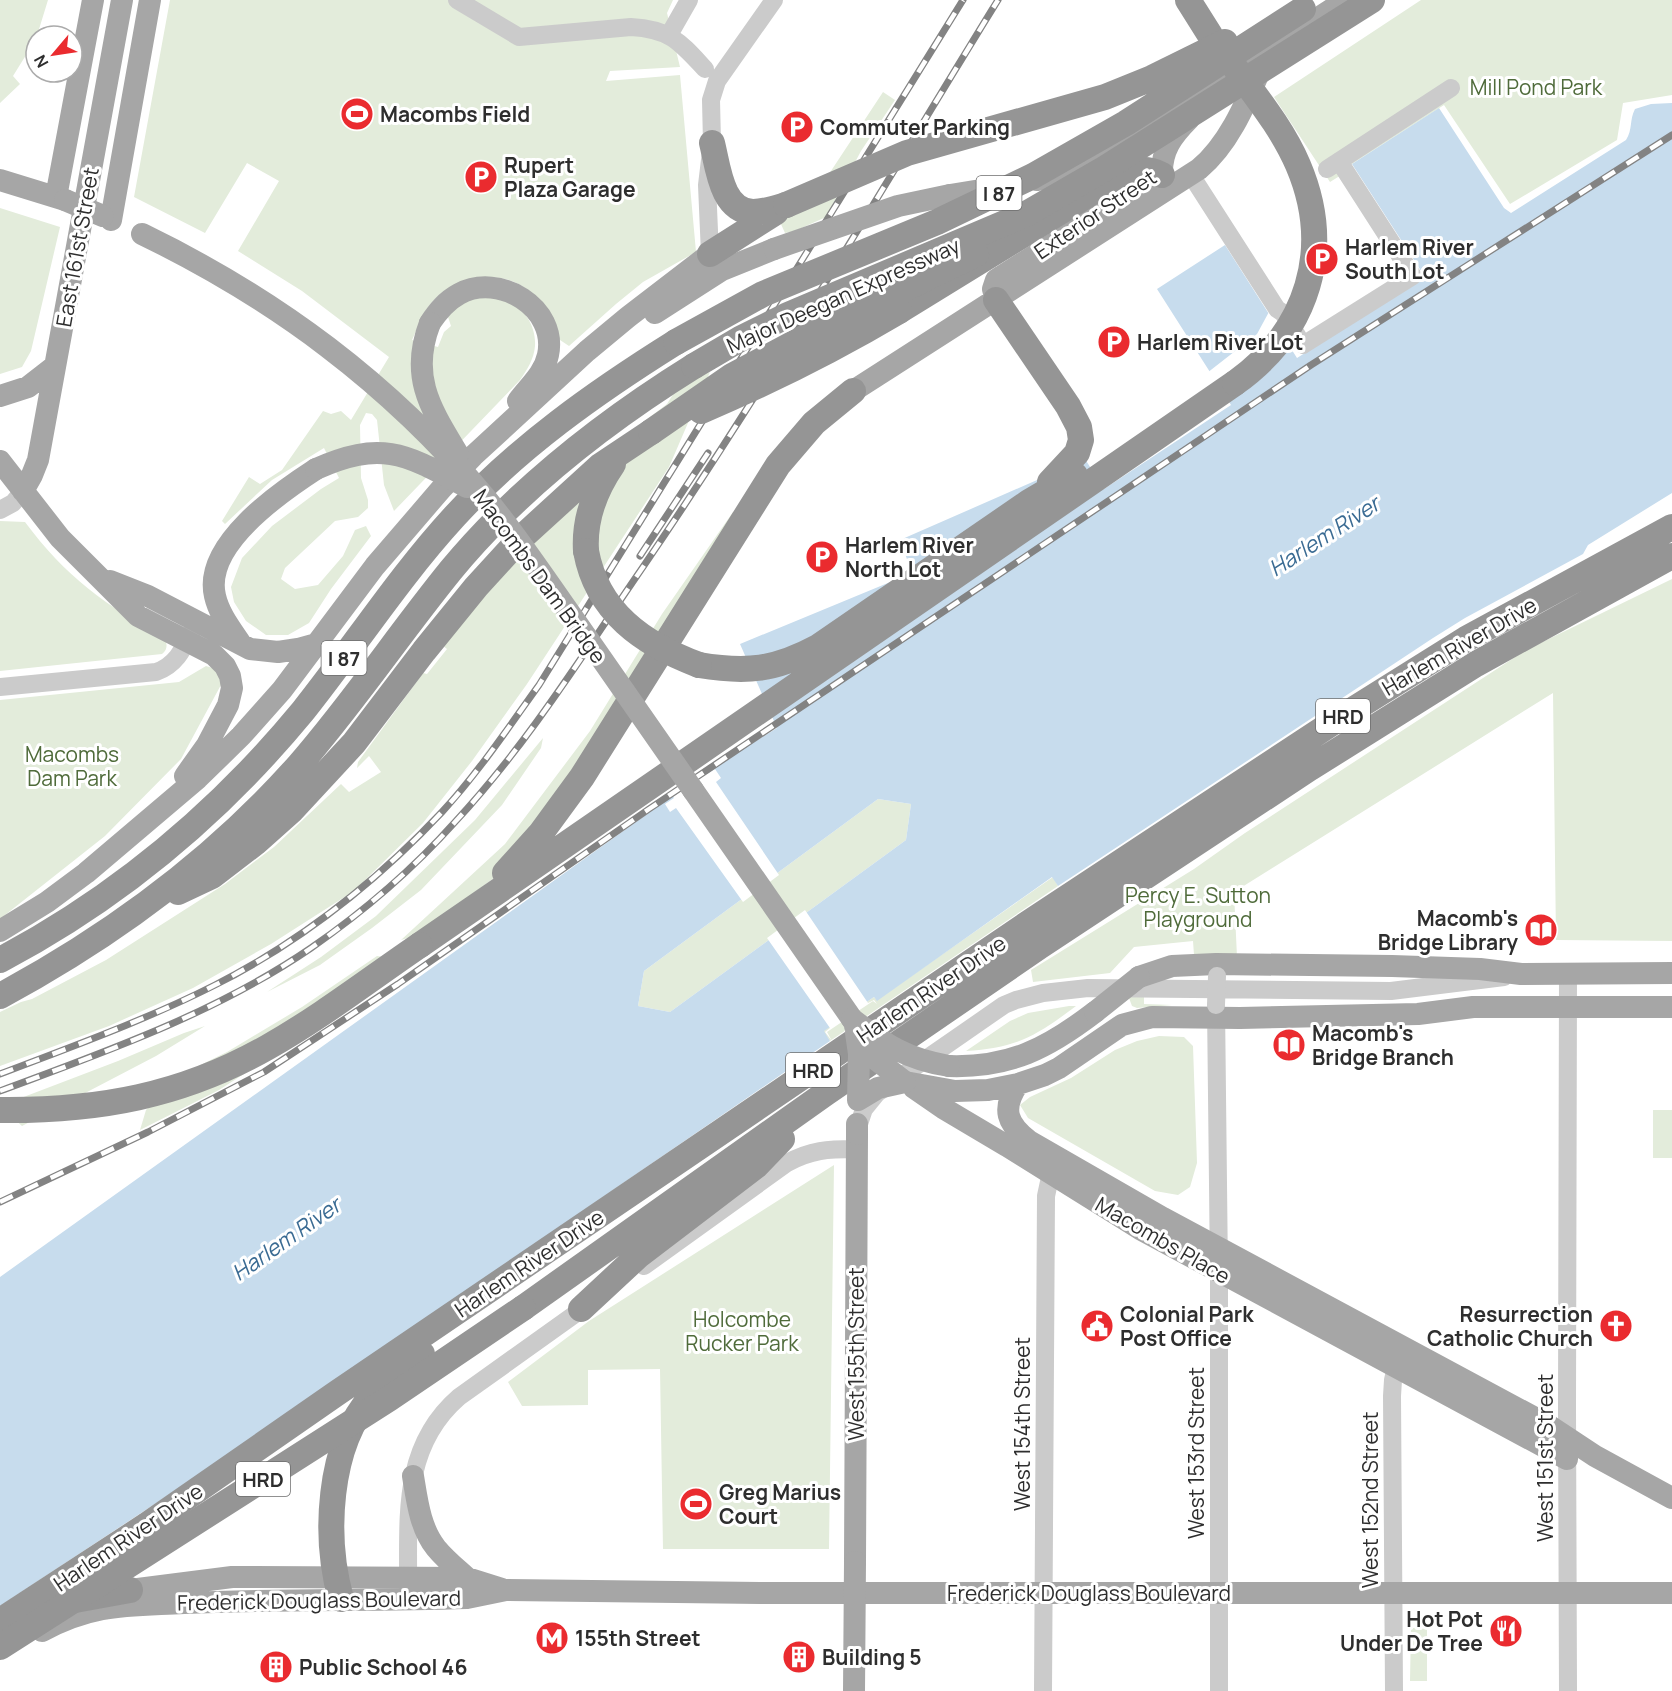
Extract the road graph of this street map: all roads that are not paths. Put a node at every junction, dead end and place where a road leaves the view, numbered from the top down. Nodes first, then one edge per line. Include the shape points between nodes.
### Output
1 (93, 0) edge
2 (122, 0) edge
3 (150, 0) edge
4 (457, 0) edge
5 (689, 0) edge
6 (774, 0) edge
7 (1188, 0) edge
8 (1346, 0) edge
9 (1372, 0) edge
10 (1310, 4) edge
11 (669, 35) junction
12 (1210, 35) junction
13 (1270, 48) junction
14 (1245, 65) junction
15 (711, 75) junction
16 (1450, 88) dead end
17 (712, 143) junction
18 (1175, 179) junction
19 (0, 180) edge
20 (61, 199) junction
21 (1026, 214) junction
22 (757, 217) junction
23 (107, 218) junction
24 (710, 254) junction
25 (996, 300) junction
26 (55, 366) junction
27 (555, 382) junction
28 (853, 392) joint
29 (0, 396) edge
30 (651, 432) junction
31 (493, 437) junction
32 (623, 450) junction
33 (0, 461) edge
34 (23, 491) junction
35 (484, 496) junction
36 (1029, 502) junction
37 (0, 510) edge
38 (1672, 527) edge
39 (519, 540) junction
40 (1672, 556) edge
41 (192, 632) junction
42 (316, 644) junction
43 (242, 646) junction
44 (0, 687) edge
45 (160, 809) junction
46 (140, 910) junction
47 (459, 917) junction
48 (0, 931) edge
49 (0, 960) edge
50 (1392, 966) junction
51 (1216, 970) junction
52 (1672, 973) edge
53 (1521, 974) junction
54 (1568, 974) junction
55 (1391, 991) junction
56 (0, 996) edge
57 (1473, 1007) junction
58 (1568, 1007) junction
59 (1672, 1007) edge
60 (1216, 1011) junction
61 (852, 1019) junction
62 (869, 1063) junction
63 (950, 1066) junction
64 (1018, 1084) junction
65 (914, 1086) junction
66 (826, 1093) junction
67 (858, 1100) junction
68 (0, 1110) edge
69 (855, 1149) junction
70 (1054, 1166) junction
71 (1219, 1248) junction
72 (1219, 1272) junction
73 (479, 1297) junction
74 (581, 1309) junction
75 (1398, 1357) junction
76 (1567, 1448) junction
77 (413, 1476) junction
78 (1672, 1498) edge
79 (279, 1576) junction
80 (467, 1578) junction
81 (338, 1588) junction
82 (408, 1588) junction
83 (506, 1590) junction
84 (201, 1591) junction
85 (853, 1593) junction
86 (1043, 1593) junction
87 (1218, 1593) junction
88 (1394, 1593) junction
89 (1568, 1593) junction
90 (1672, 1593) edge
91 (131, 1598) junction
92 (279, 1599) junction
93 (7, 1617) edge
94 (0, 1647) edge
95 (0, 1657) edge
96 (853, 1691) edge
97 (1043, 1691) edge
98 (1219, 1691) edge
99 (1394, 1691) edge
100 (1568, 1691) edge

1 - 20 main road, East 161st Street
2 - 26 main road, East 161st Street
3 - 23 main road, East 161st Street
4 - 11 street via 519,37 631,27
5 - 11 street
6 - 15 street
7 - 12 highway
8 - 13 main road, Exterior Street
9 - 21 highway, Major Deegan Expressway / I 87, bridge
10 - 22 highway, bridge via 1105,98 906,153
10 - 49 highway, Major Deegan Expressway / I 87, bridge via 1126,123 1033,176 937,222 763,294 624,375 538,439 467,504 418,560 285,732 192,827 85,910
11 - 15 street
12 - 36 highway, bridge via 1286,171 1295,195 1300,249 1288,298 1270,333 1235,366 1071,478
12 - 47 highway, bridge via 1285,139 1310,204 1314,248 1310,276 1297,313 1280,343 1225,390
13 - 14 main road, Exterior Street
13 - 18 main road, Exterior Street via 1215,156
14 - 18 main road, Exterior Street via 1173,137 1163,156
14 - 27 main road, bridge via 1072,170 898,206 734,265 693,287
15 - 17 street
16 - 18 street via 1333,165 1413,276 1303,345 1283,314
17 - 22 highway via 726,193 739,208
17 - 24 street via 707,184
18 - 25 main road, Exterior Street via 996,280
18 - 30 highway, bridge via 1148,169 1115,178 846,341 744,393
19 - 20 main road, Macombs Dam Bridge
20 - 23 main road, Macombs Dam Bridge, bridge
21 - 30 highway, bridge via 992,246 732,376
21 - 46 highway, Major Deegan Expressway / I 87, bridge via 796,311 740,339 608,424 545,474 452,569 299,765 262,804 215,849
22 - 24 highway
23 - 35 main road, Macombs Dam Bridge, bridge via 215,271 318,339 398,406
24 - 27 main road via 628,317
25 - 28 main road
25 - 36 highway via 1068,406 1081,434 1080,447 1073,459
26 - 29 main road via 28,387
26 - 34 main road, East 161st Street via 38,460
27 - 31 main road
28 - 47 highway via 814,423 778,465 556,815 519,859
30 - 32 highway
31 - 35 main road, bridge via 545,364 549,347 542,319 531,305 504,289 486,287 460,293 442,306 430,323 421,354 426,395
31 - 42 main road via 415,517
32 - 36 highway, bridge via 596,493 587,521 586,551 595,582 613,610 650,643 683,659 716,668 759,668 804,654
32 - 39 highway
33 - 34 main road
34 - 37 street
34 - 41 main road via 72,550 138,616
35 - 39 main road, Macombs Dam Bridge, bridge
35 - 43 main road, bridge via 414,459 393,453 352,456 316,470 253,518 230,541 216,567 214,596
38 - 73 highway, Harlem River Drive / HRD via 1418,668 1027,924
39 - 46 highway via 476,587 337,763 273,827 212,876
39 - 61 main road, Macombs Dam Bridge, bridge
40 - 66 highway, Harlem River Drive / HRD via 1437,687 1040,946
41 - 43 main road
41 - 44 street via 171,665 156,672
41 - 45 main road via 222,661 230,676 232,693 207,745
42 - 43 main road via 278,652
42 - 45 main road via 241,736
45 - 48 main road via 86,873
46 - 56 highway, Major Deegan Expressway / I 87 via 71,956
47 - 68 highway, bridge via 288,1036 225,1069 129,1100 81,1108
50 - 51 main road
50 - 53 main road
50 - 55 street
51 - 60 street, West 153rd Street, bridge
51 - 63 main road, bridge via 1172,966 1139,977 1057,1040 1027,1055 998,1063
52 - 54 main road
53 - 54 main road
53 - 55 street
54 - 58 street, West 151st Street
55 - 57 street via 1418,1001
55 - 69 street via 1088,988 1026,997 993,1012 874,1095 860,1117
57 - 58 main road
57 - 60 main road via 1418,1014
58 - 59 main road
58 - 76 street, West 151st Street
60 - 64 main road via 1130,1021 1059,1068
60 - 71 street, West 153rd Street
61 - 62 main road, Macombs Place, bridge
61 - 63 main road, bridge via 904,1054
62 - 63 main road, bridge
62 - 65 main road, Macombs Place, bridge
62 - 67 main road, West 155th Street, bridge
64 - 65 main road via 971,1091
64 - 70 main road, Macombs Place via 1009,1100 1010,1121
65 - 67 main road, bridge via 878,1088
65 - 70 main road, Macombs Place via 943,1108
66 - 74 highway via 756,1166 638,1256
66 - 94 highway, Harlem River Drive / HRD, bridge via 390,1398
67 - 96 main road, West 155th Street, bridge
69 - 74 street via 809,1152 787,1163
69 - 85 street
70 - 71 main road, Macombs Place
70 - 72 main road, Macombs Place via 1140,1229
70 - 86 street, West 154th Street via 1046,1196
71 - 72 street, West 153rd Street
71 - 75 main road, Macombs Place
72 - 75 main road, Macombs Place
72 - 87 street, West 153rd Street
73 - 81 highway via 419,1358 370,1398 353,1426 343,1450 335,1491 332,1542
73 - 93 highway, Harlem River Drive / HRD
74 - 77 street via 452,1403 430,1429
75 - 76 main road, Macombs Place via 1548,1425
75 - 88 street, West 152nd Street via 1392,1396
76 - 78 main road, Macombs Place via 1594,1456
76 - 89 street, West 151st Street
77 - 80 main road via 420,1513 431,1541
77 - 82 street
79 - 81 main road, Frederick Douglass Boulevard
79 - 84 main road, Frederick Douglass Boulevard
79 - 92 main road
80 - 82 main road, Frederick Douglass Boulevard
80 - 83 main road, Frederick Douglass Boulevard
81 - 82 main road, Frederick Douglass Boulevard
81 - 92 main road, Frederick Douglass Boulevard
82 - 83 main road, Frederick Douglass Boulevard via 467,1598
83 - 85 main road, Frederick Douglass Boulevard
84 - 91 main road, Frederick Douglass Boulevard
84 - 92 main road, Frederick Douglass Boulevard
85 - 86 main road, Frederick Douglass Boulevard
85 - 96 street
86 - 87 main road, Frederick Douglass Boulevard
86 - 97 street, West 154th Street
87 - 88 main road, Frederick Douglass Boulevard
87 - 98 street, West 153rd Street
88 - 89 main road, Frederick Douglass Boulevard
88 - 99 street, West 152nd Street
89 - 90 main road, Frederick Douglass Boulevard
89 - 100 street, West 151st Street
91 - 93 highway via 96,1595
91 - 95 main road, Harlem River Drive via 71,1617

